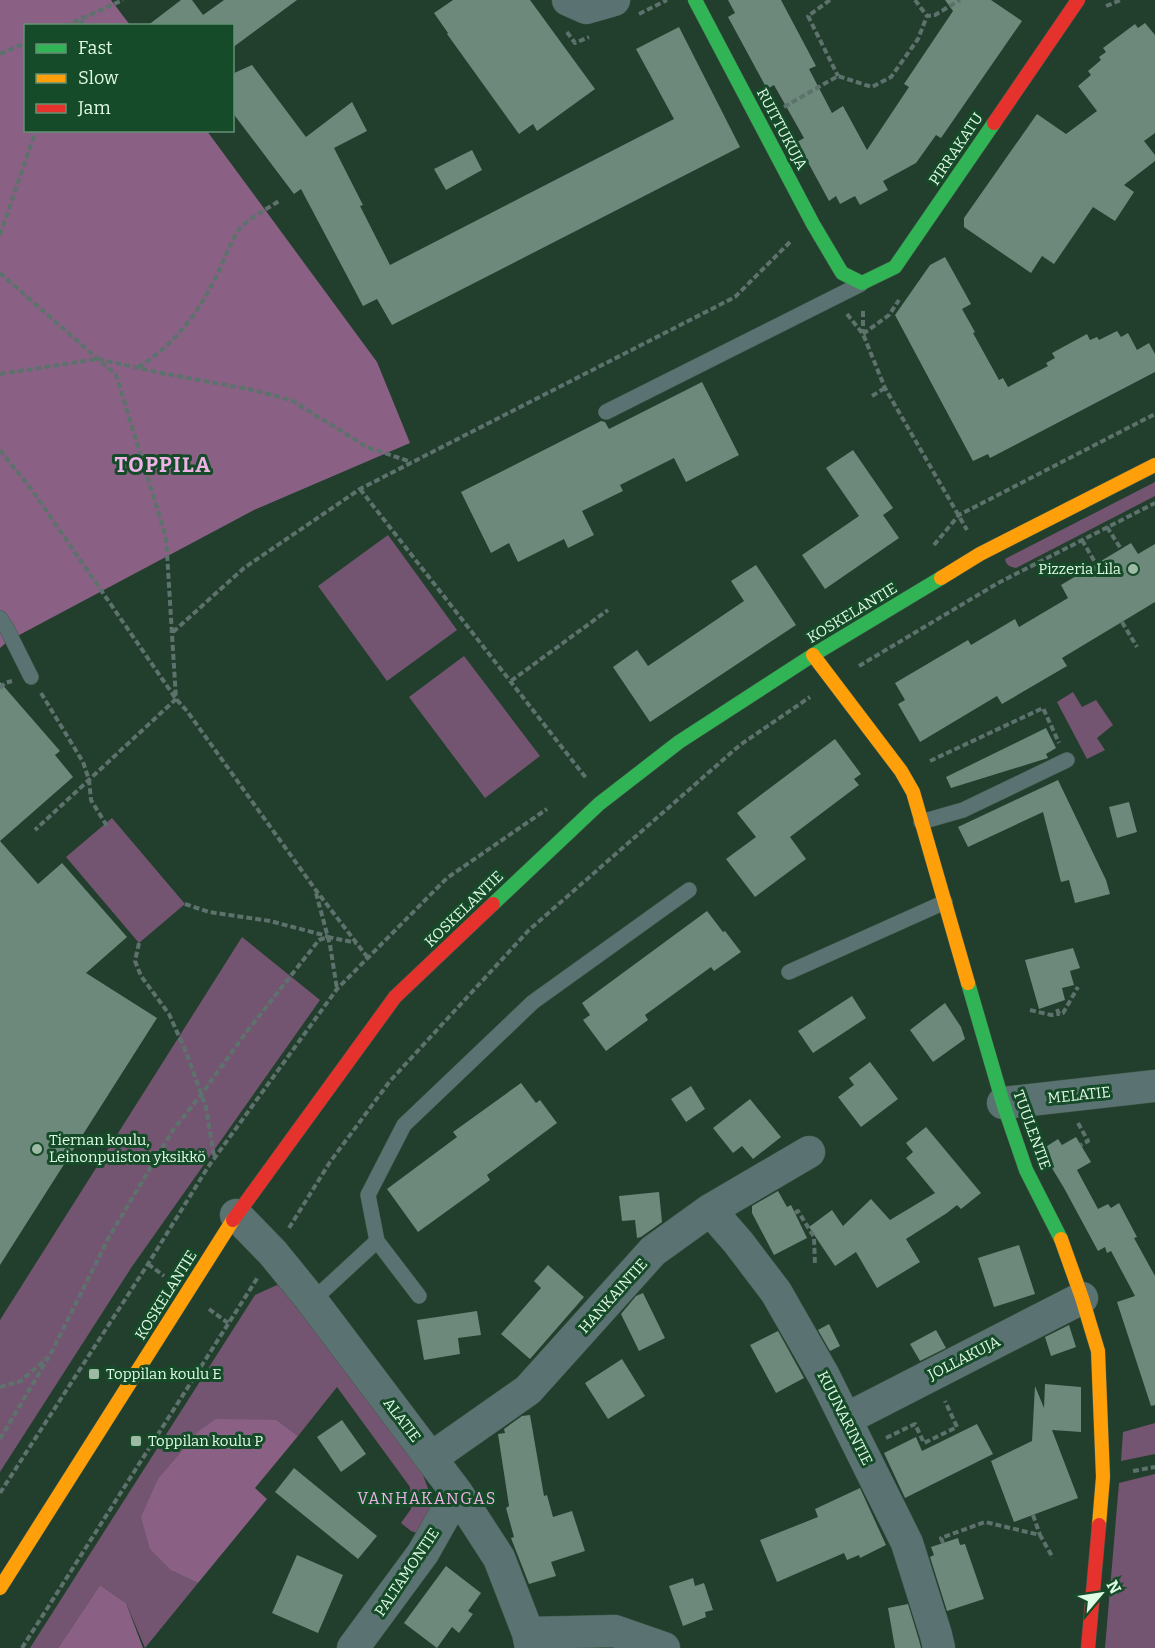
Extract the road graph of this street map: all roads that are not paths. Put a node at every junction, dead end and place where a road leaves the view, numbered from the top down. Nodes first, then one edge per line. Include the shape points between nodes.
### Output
1 (568, 0) edge
2 (615, 0) edge
3 (695, 0) edge
4 (1078, 0) edge
5 (862, 283) junction
6 (606, 412) dead end
7 (1155, 465) edge
8 (0, 618) edge
9 (813, 655) junction
10 (31, 677) road end
11 (1066, 760) road end
12 (921, 822) junction
13 (689, 890) dead end
14 (945, 902) junction
15 (789, 972) dead end
16 (1155, 1086) edge
17 (1004, 1103) junction
18 (809, 1152) dead end
19 (710, 1210) junction
20 (236, 1215) junction
21 (377, 1241) junction
22 (419, 1296) dead end
23 (1082, 1298) junction
24 (312, 1301) junction
25 (846, 1419) junction
26 (431, 1458) junction
27 (457, 1493) junction
28 (0, 1588) edge
29 (530, 1640) edge
30 (353, 1648) edge
31 (664, 1648) edge
32 (939, 1648) edge
33 (1088, 1648) edge

1 - 2 street via 586,8
3 - 5 street, RUITTUKUJA via 813,224 842,273
4 - 5 street, PIRRAKATU via 895,267
5 - 6 lane
7 - 9 street, KOSKELANTIE via 980,554
8 - 10 lane
9 - 12 street, TUULENTIE via 901,771 913,792
9 - 20 street, KOSKELANTIE via 679,742 599,804 395,997
11 - 12 lane via 963,810
12 - 14 street, TUULENTIE
13 - 21 lane via 533,1002 404,1125 368,1195
14 - 15 lane
14 - 17 street, TUULENTIE
16 - 17 street, MELATIE
17 - 23 street, TUULENTIE via 1026,1170 1063,1244
18 - 19 street, HANKAINTIE
19 - 25 street, KUUNARINTIE via 776,1292
19 - 26 street, HANKAINTIE via 653,1251 528,1390
20 - 24 street, ALATIE
20 - 28 street, KOSKELANTIE
21 - 22 lane
21 - 24 lane
23 - 25 street, JOLLAKUJA
23 - 33 street, TUULENTIE via 1098,1351 1102,1477
24 - 26 street, ALATIE
25 - 32 street, KUUNARINTIE via 907,1544
26 - 27 street, ALATIE
27 - 29 street, ALATIE via 499,1558
27 - 30 street, PALTAMONTIE via 423,1553
29 - 31 street via 615,1631

